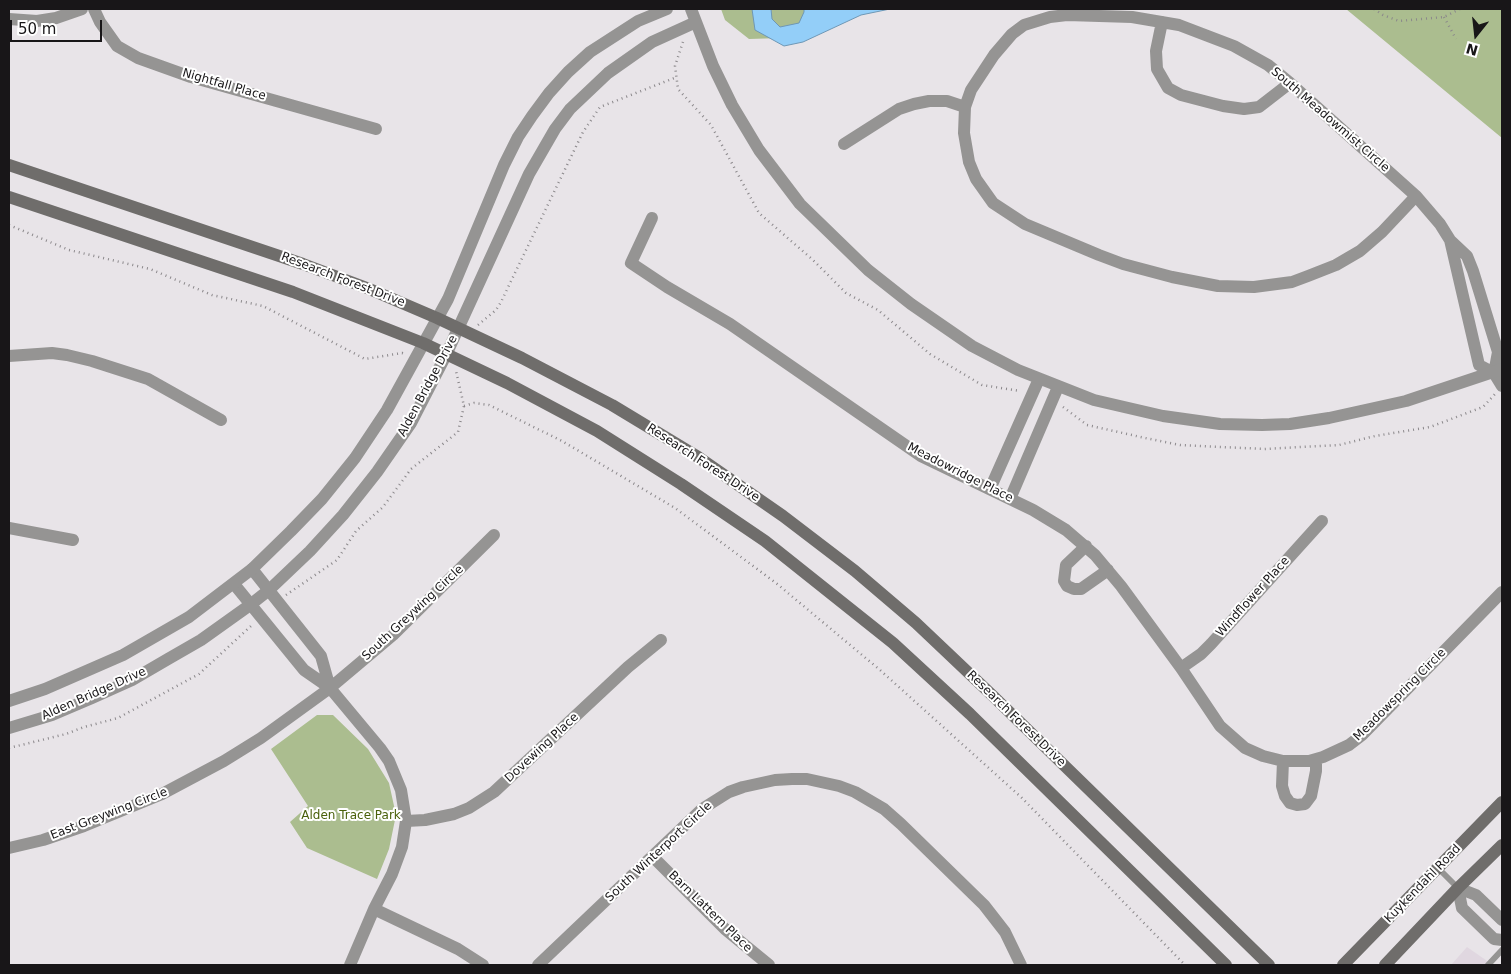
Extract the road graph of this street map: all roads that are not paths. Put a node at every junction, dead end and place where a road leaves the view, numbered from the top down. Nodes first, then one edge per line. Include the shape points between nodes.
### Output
1 (82, 9) edge
2 (94, 9) edge
3 (667, 9) edge
4 (691, 9) edge
5 (1067, 12) edge
6 (9, 19) edge
7 (696, 22) junction
8 (1162, 22) junction
9 (1290, 83) junction
10 (965, 107) junction
11 (376, 129) dead end
12 (844, 144) dead end
13 (9, 165) edge
14 (1416, 196) junction
15 (9, 197) edge
16 (652, 218) dead end
17 (1450, 240) junction
18 (1478, 287) junction
19 (1462, 290) junction
20 (437, 318) junction
21 (458, 328) junction
22 (423, 343) junction
23 (9, 356) edge
24 (443, 360) junction
25 (1498, 371) edge
26 (1039, 379) junction
27 (1502, 386) edge
28 (1058, 387) junction
29 (221, 420) dead end
30 (990, 489) junction
31 (1010, 499) junction
32 (1322, 521) dead end
33 (9, 528) edge
34 (494, 535) dead end
35 (73, 540) dead end
36 (1086, 546) junction
37 (252, 569) junction
38 (1108, 570) junction
39 (234, 584) junction
40 (269, 590) junction
41 (1502, 592) edge
42 (250, 605) junction
43 (661, 640) dead end
44 (1181, 668) junction
45 (330, 688) junction
46 (9, 701) edge
47 (9, 728) edge
48 (1316, 759) junction
49 (1281, 760) junction
50 (1502, 802) edge
51 (406, 820) junction
52 (1502, 845) edge
53 (9, 848) edge
54 (653, 857) junction
55 (1438, 868) junction
56 (1458, 888) junction
57 (374, 910) junction
58 (1502, 920) edge
59 (1502, 940) edge
60 (1502, 950) edge
61 (350, 965) edge
62 (483, 965) edge
63 (538, 965) edge
64 (768, 965) edge
65 (1021, 965) edge
66 (1226, 965) edge
67 (1269, 965) edge
68 (1343, 965) edge
69 (1385, 965) edge
70 (1488, 965) edge

1 - 6 street via 37,21
2 - 11 street, Nightfall Place via 117,46 138,58
3 - 20 street, Alden Bridge Drive via 638,21 590,52 549,93 518,137 504,165
4 - 7 street
5 - 8 street, South Meadowmist Circle
5 - 10 street, South Meadowmist Circle via 1024,25 1012,34 971,90
7 - 21 street, Alden Bridge Drive via 652,42 608,73 570,109 529,174
7 - 26 street via 732,105 759,150 800,204 868,270 911,304 972,346
8 - 9 street, South Meadowmist Circle via 1179,25 1234,46 1268,65
8 - 9 street via 1156,51 1157,69 1168,88 1181,95 1223,106 1259,108
9 - 14 street, South Meadowmist Circle
10 - 12 street via 947,101 906,106
10 - 14 street via 964,133 969,162 976,179 993,203 1025,224 1123,264 1172,277 1218,286 1254,287 1292,282 1336,265 1360,251
13 - 20 main road, Research Forest Drive via 304,264
14 - 17 street, South Meadowmist Circle
15 - 22 main road via 293,292
16 - 30 street, Meadowridge Place via 631,263 730,324 921,456
17 - 18 street, South Meadowmist Circle via 1467,256
17 - 19 street, South Meadowmist Circle
18 - 19 lane
18 - 25 street, South Meadowmist Circle via 1498,352
19 - 25 street, South Meadowmist Circle via 1479,365
20 - 21 main road, Research Forest Drive
20 - 22 street, Alden Bridge Drive
21 - 24 street, Alden Bridge Drive
21 - 67 main road, Research Forest Drive via 612,405 783,516 855,571 947,652
22 - 24 main road
22 - 37 street, Alden Bridge Drive via 387,410 355,458 316,505
23 - 29 street via 67,355 134,374
24 - 40 street, Alden Bridge Drive via 411,422 377,472 343,515
24 - 66 main road via 507,383 598,431 765,541 893,643
25 - 27 street
25 - 28 street via 1406,401 1280,424 1220,424 1164,416 1094,400
26 - 28 street
26 - 30 street
28 - 31 street
30 - 31 street, Meadowridge Place
31 - 36 street, Meadowridge Place via 1066,530
32 - 44 street, Windflower Place via 1211,644
33 - 35 street
34 - 45 street, South Greywing Circle via 393,635
36 - 38 street, Meadowridge Place
36 - 38 street via 1066,565 1064,581 1067,586 1081,589
37 - 39 street, Alden Bridge Drive
37 - 40 street
38 - 44 street, Meadowridge Place
39 - 42 street
39 - 46 street, Alden Bridge Drive via 189,617 123,655 46,689
40 - 42 street, Alden Bridge Drive
40 - 45 street via 321,656
41 - 48 street, Meadowspring Circle via 1362,735 1350,745
42 - 45 street via 304,670
42 - 47 street, Alden Bridge Drive via 201,640 132,680 52,714
43 - 51 street, Dovewing Place via 494,792 454,814
44 - 49 street, Meadowridge Place via 1209,712 1231,737 1245,748
45 - 51 street via 389,761 401,790
45 - 53 street, East Greywing Circle via 224,762 162,794 84,826
48 - 49 street, Meadowspring Circle
48 - 49 street via 1311,796 1305,804 1297,805 1290,803 1285,796
50 - 55 main road, Kuykendahl Road
51 - 57 street via 402,847
52 - 56 main road
54 - 63 street, South Winterport Circle
54 - 64 street, Barn Lattern Place via 724,929
54 - 65 street, South Winterport Circle via 702,809 729,792 792,779 840,786 884,809 984,905 1005,932
55 - 56 lane
55 - 68 main road, Kuykendahl Road
56 - 58 street via 1476,895
56 - 59 street via 1462,908 1494,940
56 - 69 main road
57 - 61 street
57 - 62 street via 458,949
60 - 70 lane

